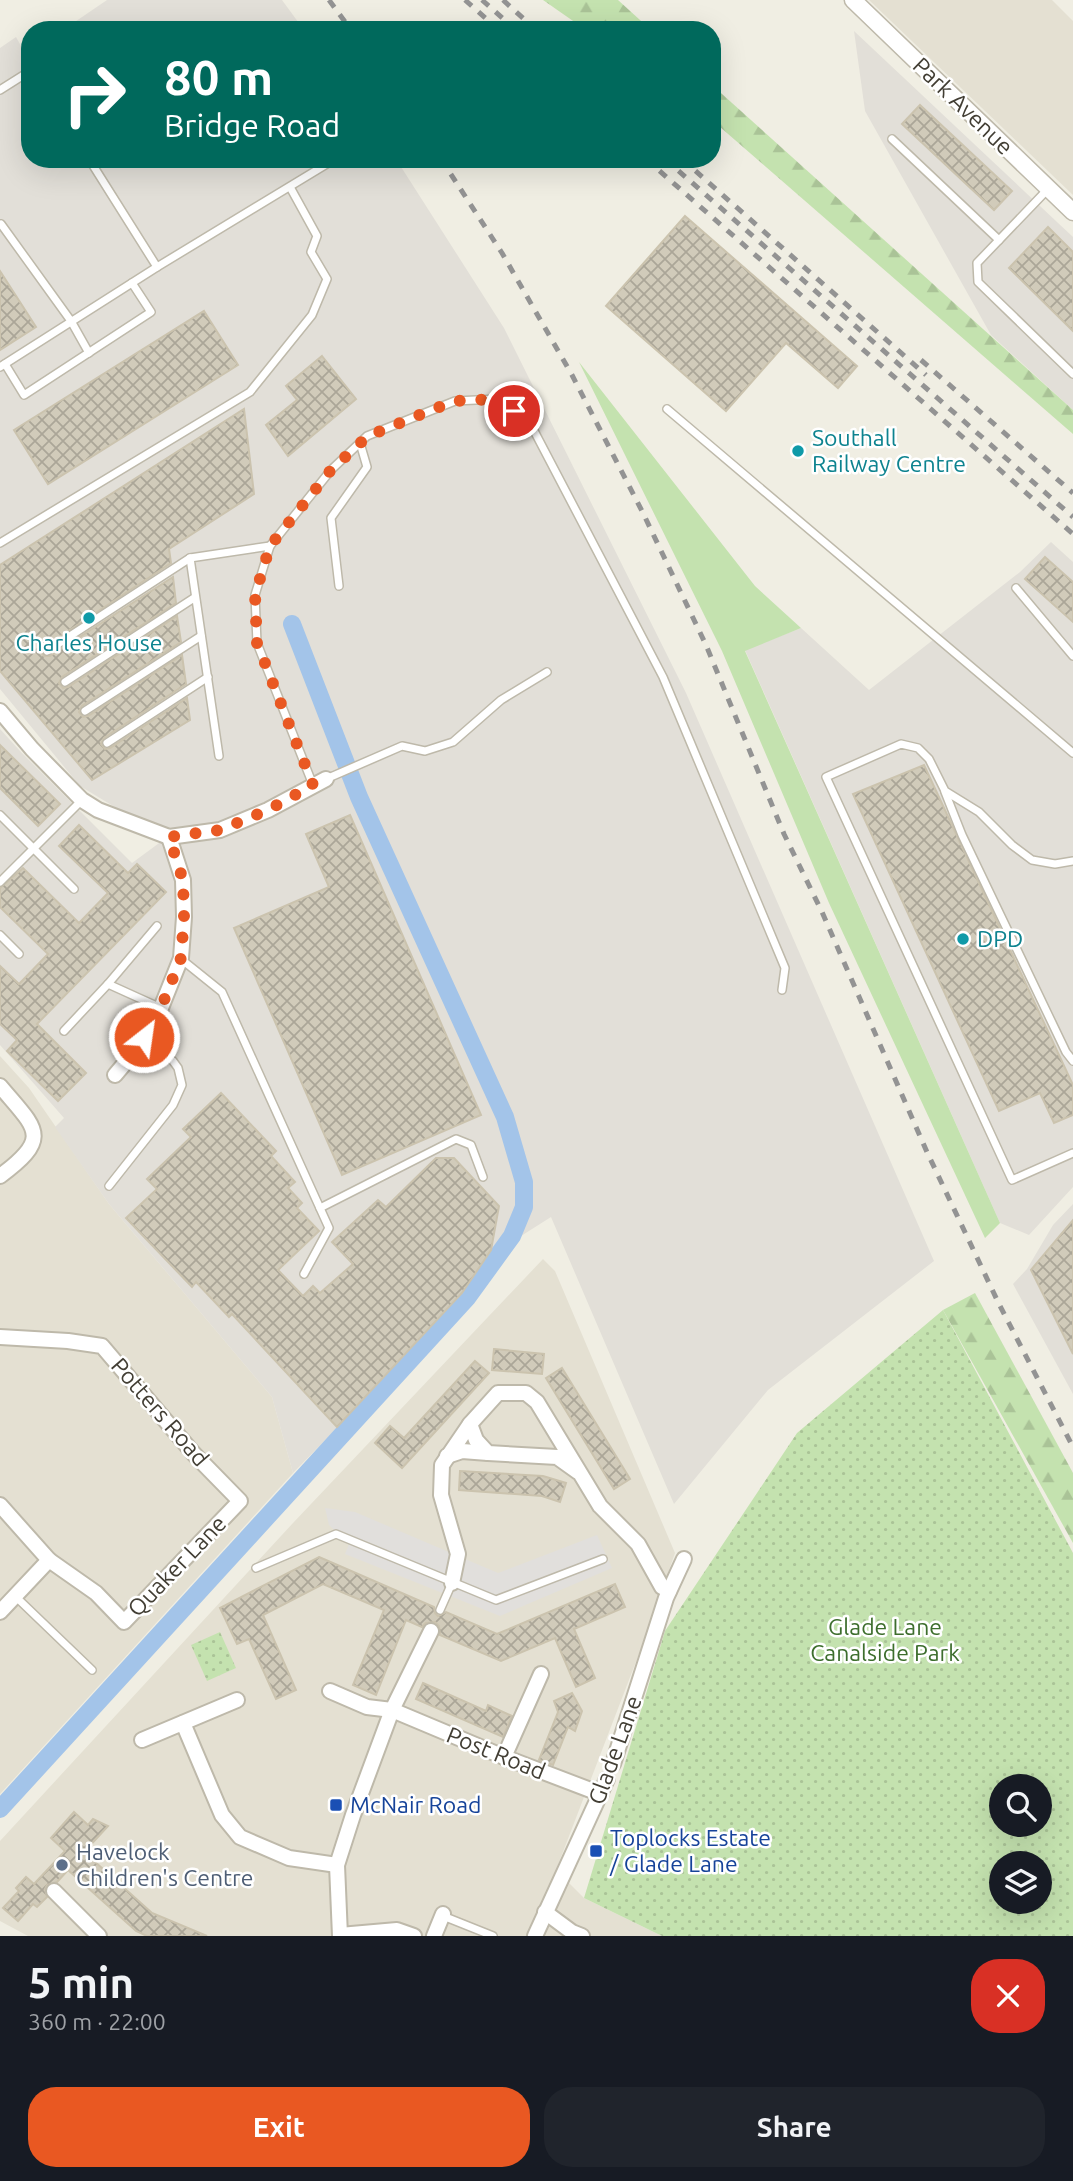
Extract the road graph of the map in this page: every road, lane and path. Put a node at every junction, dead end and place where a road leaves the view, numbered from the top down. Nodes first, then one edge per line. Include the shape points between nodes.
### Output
1 (853, 0) edge
2 (21, 77) edge
3 (0, 90) edge
4 (892, 139) dead end
5 (95, 168) edge
6 (320, 168) edge
7 (289, 187) junction
8 (1049, 189) junction
9 (1073, 212) edge
10 (1, 224) edge
11 (999, 240) junction
12 (157, 267) junction
13 (132, 283) junction
14 (71, 321) junction
15 (89, 352) junction
16 (2, 366) edge
17 (1073, 374) edge
18 (667, 409) dead end
19 (360, 443) junction
20 (0, 543) edge
21 (270, 546) junction
22 (190, 558) junction
23 (339, 586) dead end
24 (1016, 589) dead end
25 (194, 598) junction
26 (201, 636) junction
27 (47, 651) dead end
28 (1073, 656) edge
29 (547, 672) dead end
30 (208, 677) junction
31 (65, 682) dead end
32 (0, 710) edge
33 (85, 711) dead end
34 (107, 743) dead end
35 (1073, 753) edge
36 (219, 756) dead end
37 (320, 782) junction
38 (945, 791) junction
39 (82, 800) junction
40 (0, 815) edge
41 (169, 837) junction
42 (34, 848) junction
43 (1073, 861) edge
44 (0, 883) edge
45 (74, 889) dead end
46 (157, 926) dead end
47 (0, 935) edge
48 (19, 954) dead end
49 (181, 958) junction
50 (108, 984) junction
51 (782, 990) dead end
52 (161, 1008) junction
53 (64, 1031) dead end
54 (144, 1037) junction
55 (1073, 1061) edge
56 (115, 1075) dead end
57 (0, 1087) edge
58 (1073, 1153) edge
59 (0, 1176) edge
60 (483, 1177) dead end
61 (109, 1186) dead end
62 (320, 1208) junction
63 (304, 1274) dead end
64 (0, 1337) edge
65 (470, 1424) junction
66 (488, 1453) junction
67 (446, 1457) junction
68 (578, 1472) junction
69 (236, 1496) joint
70 (0, 1505) edge
71 (603, 1559) dead end
72 (684, 1559) dead end
73 (49, 1560) junction
74 (256, 1568) dead end
75 (452, 1583) junction
76 (669, 1591) junction
77 (15, 1596) junction
78 (440, 1610) dead end
79 (0, 1612) edge
80 (431, 1631) dead end
81 (92, 1670) dead end
82 (541, 1674) dead end
83 (330, 1691) dead end
84 (237, 1700) dead end
85 (392, 1710) junction
86 (183, 1723) junction
87 (142, 1740) dead end
88 (504, 1757) junction
89 (613, 1764) joint
90 (607, 1779) joint
91 (601, 1794) junction
92 (337, 1865) junction
93 (54, 1891) dead end
94 (545, 1912) junction
95 (442, 1915) joint
96 (340, 1935) edge
97 (99, 1936) edge
98 (414, 1936) edge
99 (435, 1936) edge
100 (493, 1936) edge
101 (535, 1936) edge
102 (582, 1936) edge

1 - 8 street, Park Avenue
2 - 3 lane
4 - 11 lane
5 - 12 lane
6 - 7 lane
7 - 12 lane
7 - 20 lane via 317,236 311,252 327,279 312,315 250,392
8 - 9 street, Park Avenue
8 - 11 lane
10 - 14 lane
11 - 17 lane via 977,263 978,282
12 - 13 lane
13 - 14 lane
13 - 15 lane via 152,312
14 - 15 lane
14 - 16 lane
15 - 16 lane via 24,395
18 - 35 lane
19 - 21 lane via 331,470
19 - 23 lane via 367,467 331,519
19 - 51 lane via 454,401 497,399 530,423 663,677 785,968
21 - 22 lane
21 - 37 lane via 255,595 257,643
22 - 25 lane
22 - 27 lane
24 - 28 lane
25 - 26 lane
25 - 31 lane
26 - 30 lane
26 - 33 lane
29 - 37 lane via 500,700 453,742 425,751 402,746
30 - 34 lane
30 - 36 lane
32 - 39 street
37 - 41 street via 220,830
38 - 43 lane via 979,812 1032,860
38 - 55 lane
38 - 58 lane via 929,759 918,748 901,744 826,777 1012,1180
39 - 41 street
39 - 42 lane
40 - 42 lane
41 - 49 street via 183,880
42 - 44 lane
42 - 45 lane
46 - 50 lane
47 - 48 lane
49 - 52 street
49 - 62 lane via 222,992
50 - 52 lane
50 - 53 lane
52 - 54 street
54 - 56 street
54 - 61 lane via 173,1061 182,1085 173,1105
57 - 59 street via 26,1117 34,1138 29,1153
60 - 62 lane via 471,1145 456,1139
62 - 63 lane via 329,1228
64 - 69 street, Potters Road via 102,1346
65 - 66 street
65 - 67 street
65 - 68 street via 498,1393 526,1393 537,1402
66 - 67 street via 462,1451
66 - 68 street via 557,1457
67 - 75 street via 441,1495 458,1554
68 - 76 street via 600,1506 638,1544 662,1587
69 - 73 street, Quaker Lane via 124,1622 96,1592
70 - 73 street
71 - 75 lane via 496,1601
72 - 76 street, Glade Lane
73 - 77 street
74 - 75 lane via 336,1534
75 - 78 lane
76 - 89 street, Glade Lane
77 - 79 street
77 - 81 lane
80 - 85 street
82 - 88 street
83 - 85 street, Post Road via 367,1707
84 - 86 street
85 - 88 street, Post Road
85 - 92 street
86 - 87 street
86 - 92 street via 222,1815 240,1837 289,1858
88 - 91 street, Post Road
89 - 90 lane, Glade Lane
90 - 91 street, Glade Lane
91 - 94 street, Glade Lane
92 - 96 street
93 - 97 street
94 - 101 street, Glade Lane
94 - 102 street
95 - 99 street
95 - 100 lane
96 - 98 street via 397,1930

